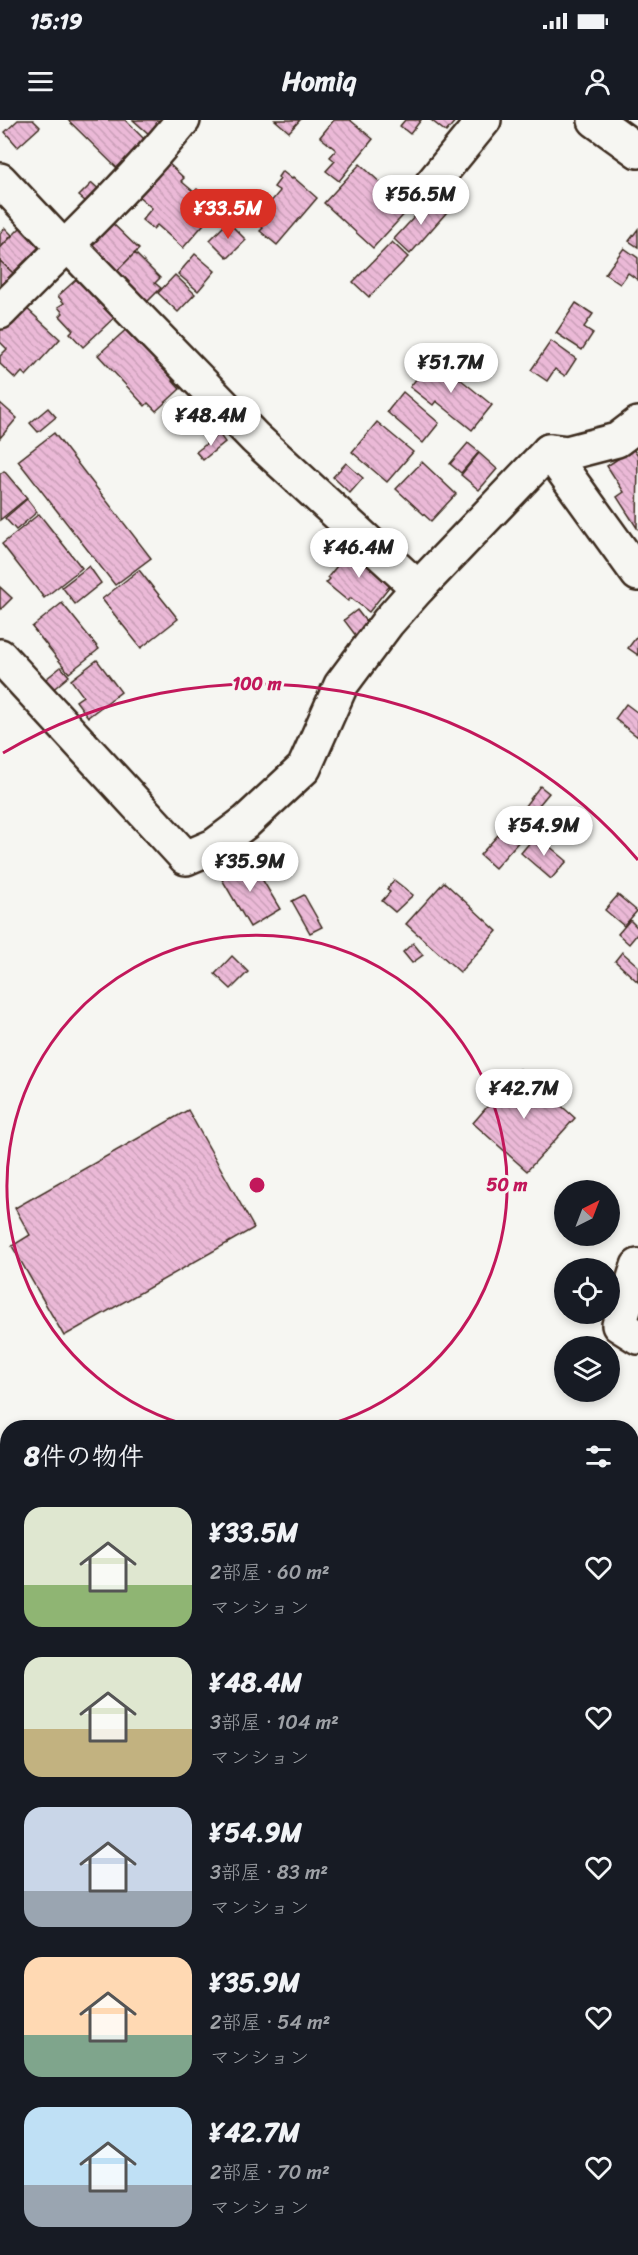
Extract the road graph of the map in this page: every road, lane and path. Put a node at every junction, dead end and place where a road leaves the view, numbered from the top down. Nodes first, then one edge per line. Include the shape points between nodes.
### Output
1 (183, 120) edge
2 (484, 120) edge
3 (594, 120) edge
4 (638, 151) edge
5 (0, 180) edge
6 (431, 185) dead end
7 (65, 246) junction
8 (0, 312) edge
9 (638, 424) edge
10 (549, 451) junction
11 (638, 574) edge
12 (418, 588) junction
13 (0, 656) edge
14 (638, 1266) edge
15 (638, 1337) edge

1 - 7 street via 109,204
2 - 6 street
3 - 4 street
5 - 7 street
7 - 8 street
7 - 12 street via 255,438
9 - 10 street via 617,440 567,453
10 - 11 street
10 - 12 street
12 - 13 street via 341,685 304,768 246,822 213,846 186,858
14 - 15 street via 619,1325

